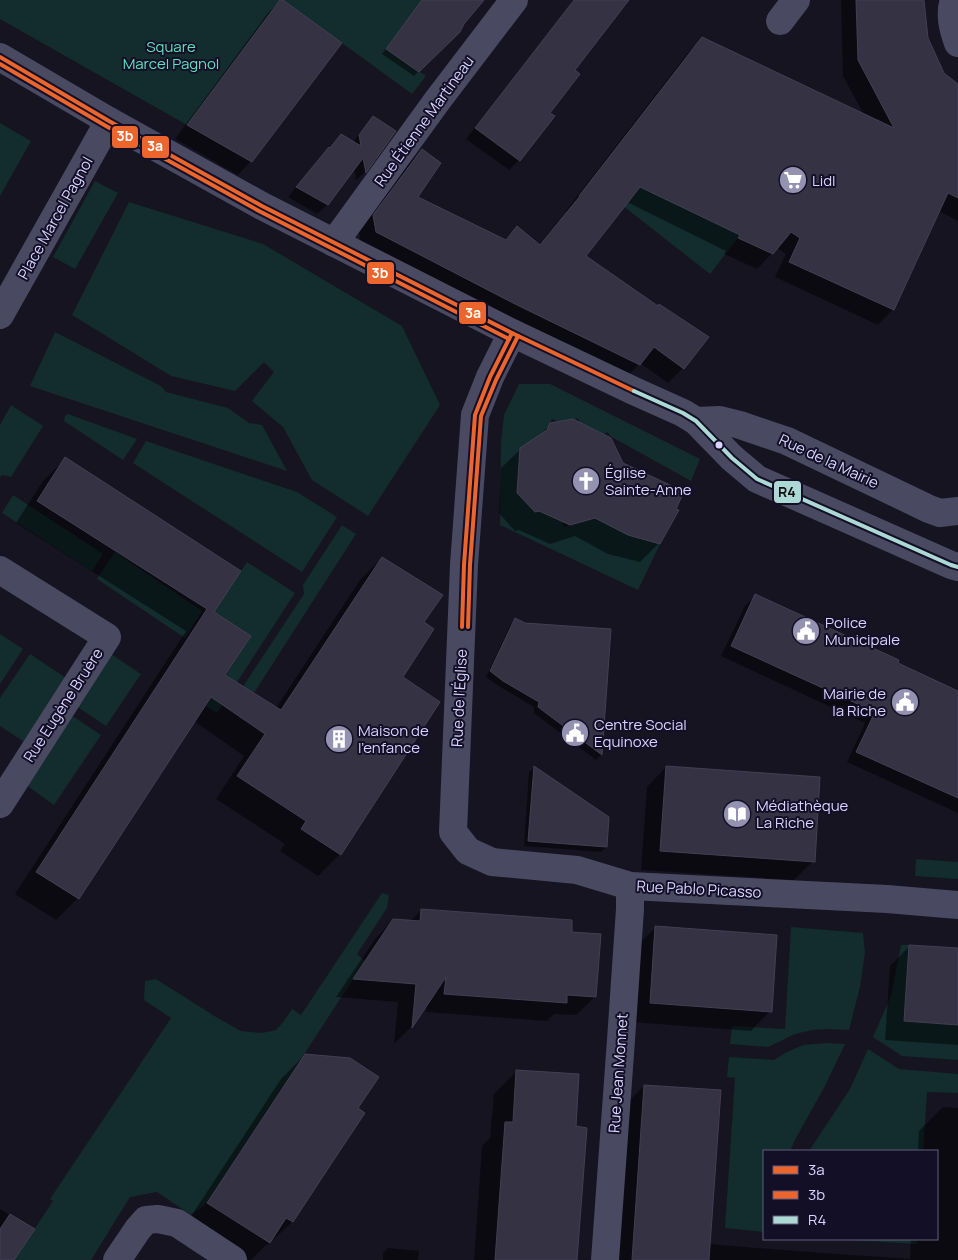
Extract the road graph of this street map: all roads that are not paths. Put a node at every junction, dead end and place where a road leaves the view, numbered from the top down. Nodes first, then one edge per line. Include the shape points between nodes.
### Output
1 (514, 0) edge
2 (954, 0) edge
3 (958, 43) edge
4 (0, 57) edge
5 (109, 121) junction
6 (334, 242) junction
7 (0, 315) edge
8 (512, 332) junction
9 (696, 421) junction
10 (958, 512) edge
11 (958, 567) edge
12 (0, 570) edge
13 (0, 804) edge
14 (453, 832) joint
15 (630, 886) junction
16 (958, 905) edge
17 (117, 1260) edge
18 (233, 1260) edge
19 (605, 1260) edge

1 - 6 street, Rue Étienne Martineau
2 - 3 street via 952,28
4 - 5 street
5 - 6 street
5 - 7 street, Place Marcel Pagnol
6 - 8 street
8 - 9 street
8 - 14 street, Rue de l'Église via 475,416 464,565
9 - 10 street, Rue de la Mairie via 720,420 787,441 929,509 940,513
9 - 11 street via 757,479
12 - 13 street, Rue Eugène Bruère via 107,637
14 - 15 street, Rue Pablo Picasso via 468,851 492,862 577,870
15 - 16 street, Rue Pablo Picasso
15 - 19 street, Rue Jean Monnet
17 - 18 street via 146,1220 158,1219 177,1223

